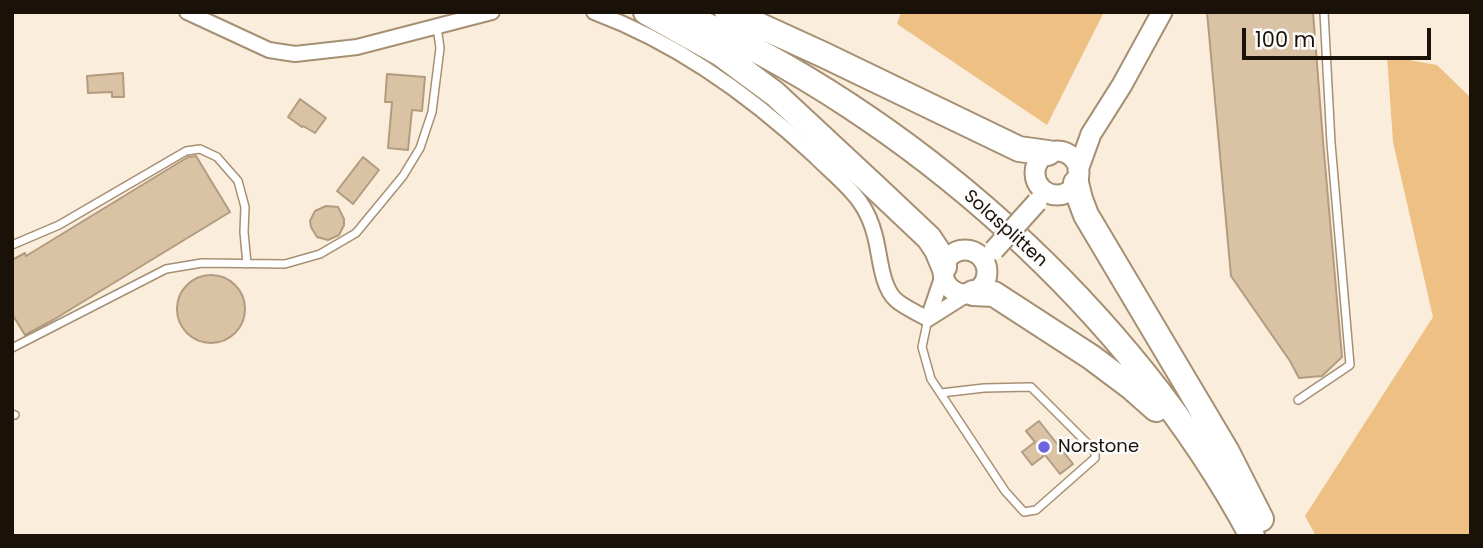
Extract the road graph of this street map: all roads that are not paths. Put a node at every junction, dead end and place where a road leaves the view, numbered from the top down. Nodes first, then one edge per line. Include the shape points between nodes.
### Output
1 (187, 12) edge
2 (492, 12) edge
3 (594, 12) edge
4 (646, 12) edge
5 (677, 12) edge
6 (715, 12) edge
7 (727, 12) edge
8 (1161, 12) edge
9 (1324, 12) edge
10 (437, 27) junction
11 (1131, 68) junction
12 (1054, 152) junction
13 (1077, 176) junction
14 (1039, 194) junction
15 (12, 245) edge
16 (984, 252) junction
17 (247, 264) junction
18 (943, 271) junction
19 (970, 294) junction
20 (928, 319) junction
21 (12, 348) edge
22 (941, 393) junction
23 (1298, 400) dead end
24 (1257, 528) edge

1 - 10 street via 269,50 295,54 358,47
2 - 10 street
3 - 20 street via 683,55 730,85 800,142 862,204 891,295
4 - 18 highway via 721,54 775,94 929,239
5 - 24 highway, Solasplitten via 731,37 858,111 921,156 1006,228 1083,304 1141,371
6 - 24 highway, Solasplitten via 856,92 959,169 1041,242 1124,329 1197,421
7 - 12 highway via 1019,149
8 - 11 street
9 - 23 lane via 1350,365
10 - 17 lane via 440,48 432,112 420,148 403,176 356,233 320,254 285,264
11 - 12 street via 1085,131
11 - 13 street via 1091,134
12 - 13 street via 1072,158
12 - 14 street via 1040,159 1035,168
13 - 14 street via 1066,193
13 - 24 highway via 1086,215 1227,452
14 - 16 street, bridge
15 - 17 lane via 59,225 186,151 200,149 217,157 238,181 245,206
16 - 18 street via 953,254
16 - 19 street via 985,282
17 - 21 lane via 202,263 166,269
18 - 19 street via 951,290
18 - 20 street
19 - 20 street
19 - 24 highway via 994,294 1131,387 1156,409
20 - 22 lane via 922,347 931,379
22 - 22 lane via 1005,491 1024,512 1036,510 1095,458 1092,448 1031,387

